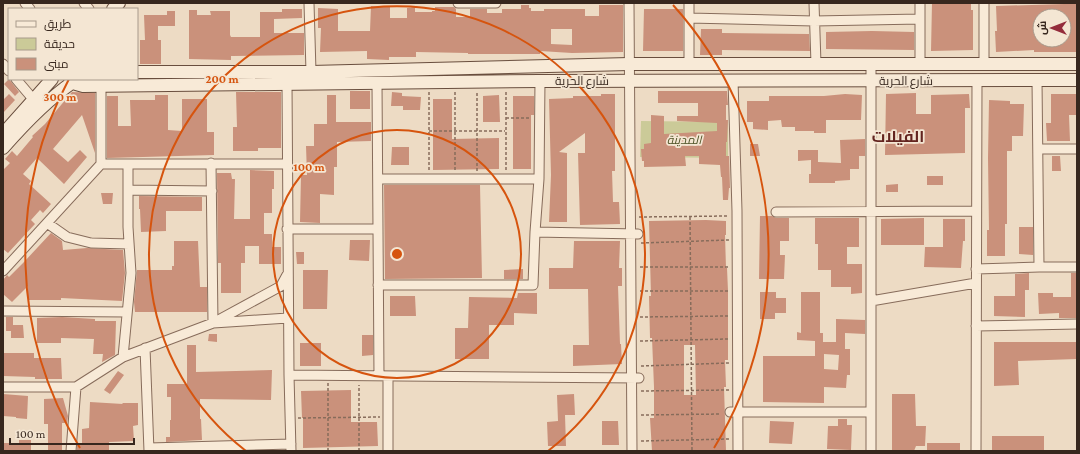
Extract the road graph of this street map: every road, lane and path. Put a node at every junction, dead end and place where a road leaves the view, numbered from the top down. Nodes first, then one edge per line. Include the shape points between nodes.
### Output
1 (309, 3) edge
2 (458, 3) edge
3 (478, 3) edge
4 (496, 3) edge
5 (629, 3) edge
6 (689, 3) edge
7 (814, 3) edge
8 (920, 3) edge
9 (984, 3) edge
10 (689, 18) junction
11 (920, 19) junction
12 (814, 21) junction
13 (629, 64) junction
14 (688, 64) junction
15 (816, 64) junction
16 (871, 64) junction
17 (920, 64) junction
18 (984, 64) junction
19 (1077, 64) edge
20 (138, 72) edge
21 (236, 72) junction
22 (311, 72) junction
23 (342, 77) junction
24 (17, 80) edge
25 (51, 80) edge
26 (732, 80) junction
27 (1038, 80) junction
28 (1077, 80) edge
29 (72, 81) edge
30 (540, 81) junction
31 (629, 81) junction
32 (871, 81) junction
33 (977, 81) junction
34 (94, 83) edge
35 (377, 83) junction
36 (236, 84) junction
37 (287, 84) junction
38 (429, 90) dead end
39 (454, 90) dead end
40 (476, 90) dead end
41 (506, 90) dead end
42 (33, 99) junction
43 (539, 117) junction
44 (506, 118) junction
45 (429, 131) junction
46 (455, 131) junction
47 (477, 131) junction
48 (506, 131) junction
49 (4, 132) edge
50 (3, 148) edge
51 (1038, 149) junction
52 (1077, 149) edge
53 (211, 163) junction
54 (101, 164) junction
55 (128, 164) junction
56 (287, 164) junction
57 (378, 179) junction
58 (429, 179) junction
59 (455, 179) junction
60 (477, 179) junction
61 (506, 179) junction
62 (539, 179) junction
63 (128, 190) junction
64 (212, 191) junction
65 (871, 211) junction
66 (976, 211) junction
67 (776, 212) dead end
68 (690, 216) junction
69 (728, 216) dead end
70 (47, 223) junction
71 (287, 229) junction
72 (378, 229) junction
73 (535, 232) junction
74 (634, 234) junction
75 (729, 240) dead end
76 (690, 242) junction
77 (129, 244) junction
78 (729, 266) dead end
79 (1077, 266) edge
80 (638, 267) dead end
81 (690, 267) junction
82 (1039, 267) junction
83 (976, 269) junction
84 (3, 272) edge
85 (288, 274) junction
86 (976, 282) junction
87 (378, 285) junction
88 (729, 290) dead end
89 (638, 291) dead end
90 (691, 291) junction
91 (871, 301) junction
92 (3, 311) edge
93 (127, 312) junction
94 (729, 316) dead end
95 (691, 317) junction
96 (288, 318) junction
97 (638, 318) dead end
98 (213, 323) junction
99 (1077, 324) edge
100 (976, 326) junction
101 (729, 339) dead end
102 (691, 340) junction
103 (638, 341) dead end
104 (146, 348) junction
105 (123, 357) junction
106 (730, 363) dead end
107 (691, 364) junction
108 (289, 375) junction
109 (328, 375) junction
110 (359, 376) junction
111 (384, 376) junction
112 (635, 378) junction
113 (3, 386) edge
114 (76, 386) junction
115 (691, 390) junction
116 (730, 390) dead end
117 (730, 412) junction
118 (871, 412) junction
119 (691, 414) junction
120 (639, 415) dead end
121 (388, 417) junction
122 (290, 418) junction
123 (328, 418) junction
124 (359, 418) junction
125 (692, 440) junction
126 (730, 440) dead end
127 (291, 448) edge
128 (635, 448) edge
129 (211, 449) edge
130 (149, 450) edge
131 (71, 451) edge
132 (328, 451) edge
133 (359, 451) edge
134 (388, 451) edge
135 (692, 451) edge
136 (738, 451) edge
137 (871, 451) edge
138 (976, 451) edge

1 - 22 street
2 - 3 street
3 - 4 street
5 - 13 street
6 - 10 street
7 - 12 street
8 - 11 street
9 - 18 street
10 - 12 street
10 - 14 street
11 - 12 street
11 - 17 street
12 - 15 street
13 - 14 main road, شارع الحرية
13 - 23 main road, شارع الحرية
13 - 31 street
14 - 15 main road, شارع الحرية
15 - 16 main road, شارع الحرية
16 - 17 main road, شارع الحرية
16 - 32 street
17 - 18 main road, شارع الحرية
18 - 19 main road, شارع الحرية
20 - 21 main road, شارع الحرية
21 - 22 main road, شارع الحرية
21 - 36 main road
22 - 23 main road, شارع الحرية
23 - 35 main road, شارع الحرية
23 - 37 main road, شارع الحرية
24 - 42 street
25 - 42 main road
26 - 31 main road, شارع الحرية
26 - 32 main road, شارع الحرية
26 - 117 street via 737,211
27 - 28 main road, شارع الحرية
27 - 33 main road, شارع الحرية
27 - 51 street
29 - 34 main road, شارع الحرية via 80,86
29 - 50 main road via 35,114
30 - 31 main road, شارع الحرية
30 - 35 main road, شارع الحرية
30 - 43 street
31 - 74 street
32 - 33 main road, شارع الحرية
32 - 65 street
33 - 66 street
34 - 36 main road, شارع الحرية
34 - 54 street
35 - 57 street
36 - 37 main road, شارع الحرية
37 - 56 street
38 - 45 path
39 - 46 path
40 - 47 path
41 - 44 path
42 - 49 main road
43 - 44 path
43 - 62 street
44 - 48 path
45 - 46 path
45 - 58 path
46 - 47 path
46 - 59 path
47 - 48 path
47 - 60 path
48 - 61 path
51 - 52 street
51 - 82 street
53 - 55 street
53 - 56 street
53 - 64 street
54 - 55 street
54 - 70 street
55 - 63 street
56 - 71 street
57 - 58 street
57 - 72 street
58 - 59 street
59 - 60 street
60 - 61 street
61 - 62 street
62 - 73 street
63 - 64 street
63 - 77 street
64 - 98 street
65 - 66 street
65 - 67 street
65 - 91 street
66 - 83 street
68 - 69 path
68 - 74 path via 638,217
68 - 76 path
70 - 77 street via 67,237 91,243
70 - 84 street
71 - 72 street
71 - 85 street
72 - 87 street
73 - 74 street
73 - 87 street via 533,285
74 - 76 path via 638,243
74 - 112 street
75 - 76 path
76 - 81 path
77 - 93 street via 131,273
78 - 81 path
79 - 82 street
80 - 81 path
81 - 90 path
82 - 83 street
83 - 86 street
85 - 96 street
85 - 98 street via 281,286
86 - 91 street
86 - 100 street
87 - 111 street
88 - 90 path
89 - 90 path
90 - 95 path
91 - 118 street
92 - 93 street
93 - 105 street
94 - 95 path
95 - 97 path
95 - 102 path
96 - 98 street
96 - 108 street
98 - 104 street
99 - 100 street
100 - 138 street
101 - 102 path
102 - 103 path
102 - 107 path
104 - 105 street
104 - 130 street
105 - 114 street
106 - 107 path
107 - 112 path via 639,366
107 - 115 path
108 - 109 street
108 - 122 street
109 - 110 street
109 - 123 path
110 - 111 street
110 - 124 path
111 - 112 street
111 - 121 street
112 - 115 path via 639,391
112 - 128 street
113 - 114 street
114 - 131 street
115 - 116 path
115 - 119 path
117 - 118 street
117 - 119 path
117 - 136 street
118 - 137 street
119 - 120 path
119 - 125 path
121 - 124 path
121 - 134 street
122 - 123 path
122 - 127 street
123 - 124 path
123 - 132 path
124 - 133 path
125 - 126 path
125 - 128 path via 639,441
125 - 135 path
127 - 129 street
129 - 130 street

